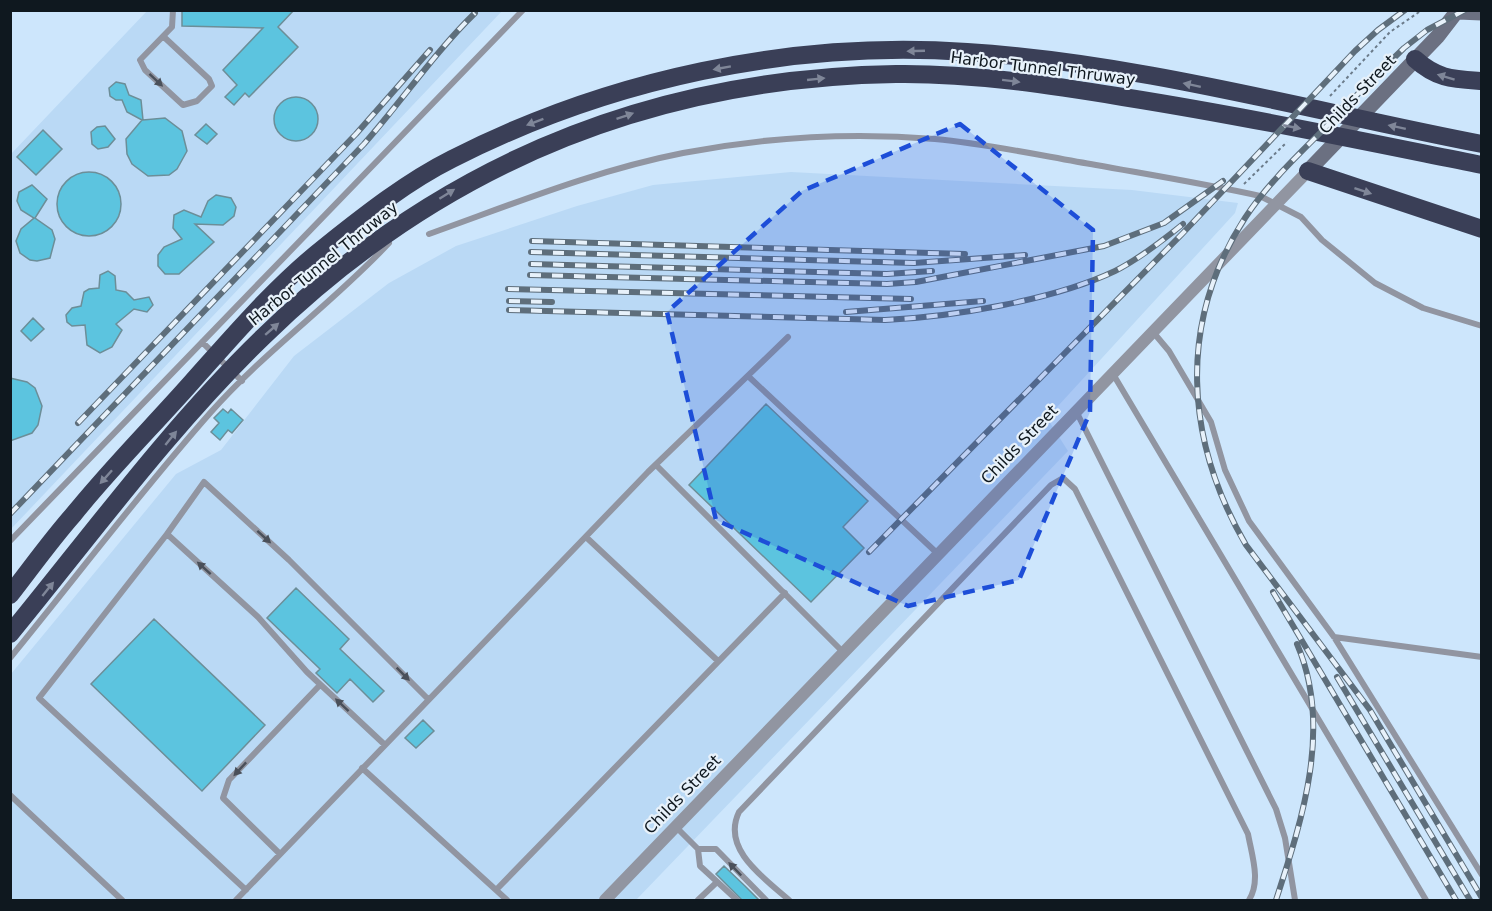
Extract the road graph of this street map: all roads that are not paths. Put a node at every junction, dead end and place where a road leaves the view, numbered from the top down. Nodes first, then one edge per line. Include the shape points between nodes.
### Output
1 (173, 10) edge
2 (524, 10) edge
3 (1455, 11) edge
4 (1482, 13) edge
5 (164, 37) junction
6 (1415, 59) junction
7 (1482, 81) edge
8 (1482, 144) edge
9 (1482, 165) edge
10 (1308, 171) junction
11 (1277, 203) junction
12 (1482, 229) edge
13 (429, 234) dead end
14 (1482, 326) edge
15 (1153, 332) junction
16 (788, 337) dead end
17 (202, 342) junction
18 (216, 356) junction
19 (1113, 374) junction
20 (236, 376) junction
21 (748, 376) junction
22 (1076, 411) junction
23 (656, 465) junction
24 (167, 534) junction
25 (586, 537) junction
26 (10, 541) edge
27 (938, 555) junction
28 (785, 593) junction
29 (10, 595) edge
30 (10, 634) edge
31 (1334, 637) junction
32 (843, 652) junction
33 (1482, 657) edge
34 (10, 658) edge
35 (718, 662) junction
36 (320, 685) junction
37 (428, 699) junction
38 (385, 745) junction
39 (362, 768) junction
40 (10, 795) edge
41 (676, 827) junction
42 (698, 849) junction
43 (280, 854) junction
44 (1482, 876) edge
45 (717, 882) junction
46 (246, 890) junction
47 (496, 890) junction
48 (122, 900) edge
49 (236, 900) edge
50 (507, 900) edge
51 (605, 900) edge
52 (698, 900) edge
53 (737, 900) edge
54 (766, 900) edge
55 (789, 900) edge
56 (1249, 900) edge
57 (1295, 900) edge
58 (1426, 900) edge

1 - 5 lane via 172,27
2 - 17 lane
3 - 4 main road
3 - 6 main road, Childs Street
5 -> 5 lane via 140,60 145,70 183,105 197,101 212,86 209,79
7 -> 6 highway via 1447,79
6 - 10 main road, Childs Street
8 -> 18 highway, Harbor Tunnel Thruway via 1154,77 1016,56 934,50 750,63 670,78 600,97 450,160 352,226 300,267
20 -> 9 highway, Harbor Tunnel Thruway via 265,334 306,299 381,238 464,184 525,153 653,107 760,84 899,74 983,78 1235,116
10 - 11 street, Childs Street
10 -> 12 highway
11 - 13 lane via 1224,188 987,146 885,136 814,137 731,144 626,166
11 - 14 lane via 1301,217 1322,240 1375,283 1424,308
11 - 15 street, Childs Street
15 - 19 street, Childs Street
15 - 31 lane via 1169,351 1211,422 1225,470 1249,521
16 - 21 lane
17 - 18 lane
17 - 26 lane
18 - 20 lane
18 -> 29 highway, Harbor Tunnel Thruway via 73,514
19 - 22 street, Childs Street
19 - 58 lane
30 -> 20 highway, Harbor Tunnel Thruway via 182,425
20 - 34 lane via 212,411
21 - 23 lane
21 - 27 lane
22 - 27 street, Childs Street
22 - 57 lane via 1276,809
23 - 25 lane
23 - 28 lane
36 -> 24 lane via 258,617
24 -> 37 lane via 204,482 289,560
24 - 46 lane via 39,698
25 - 35 lane
25 - 37 lane
27 - 32 street, Childs Street
28 - 32 lane
28 - 35 lane
31 - 33 lane
31 - 44 lane
32 - 41 street, Childs Street
35 - 47 lane
38 -> 36 lane
36 -> 43 lane via 229,780 223,798
37 - 38 lane
38 - 39 lane
39 - 43 lane
39 - 47 lane
40 - 48 lane
41 - 42 lane
41 - 51 street, Childs Street
42 - 45 lane via 700,866
54 -> 42 lane via 716,849
43 - 46 lane
45 - 52 lane
45 - 53 lane
46 - 49 lane
47 - 50 lane
55 - 56 lane via 740,853 732,832 739,812 1052,485 1063,478 1075,489 1248,834 1255,879

